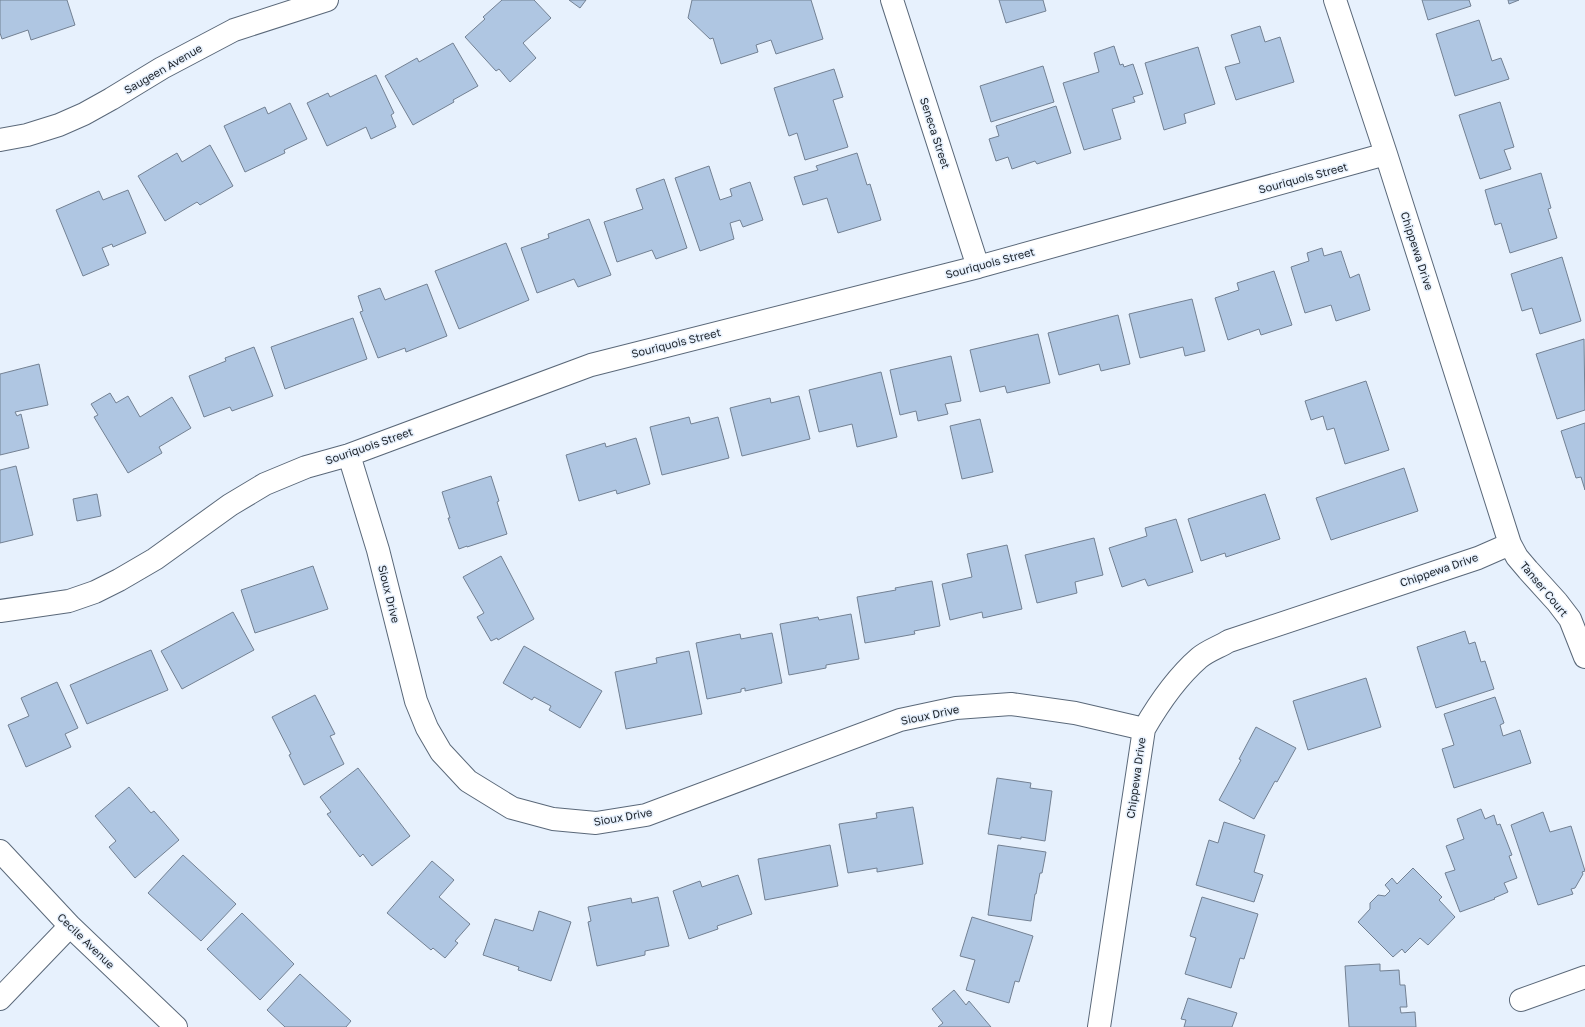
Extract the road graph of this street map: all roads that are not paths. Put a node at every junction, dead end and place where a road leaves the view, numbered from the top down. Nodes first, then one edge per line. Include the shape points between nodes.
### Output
1 (327, 0) edge
2 (892, 0) edge
3 (1335, 0) edge
4 (0, 140) edge
5 (1386, 154) junction
6 (978, 267) junction
7 (349, 455) junction
8 (1510, 544) junction
9 (0, 611) edge
10 (1585, 657) edge
11 (1144, 729) junction
12 (0, 852) edge
13 (70, 926) junction
14 (1585, 977) edge
15 (0, 999) edge
16 (1521, 1000) dead end
17 (176, 1027) edge
18 (1099, 1027) edge

1 - 4 street, Saugeen Avenue via 234,30 162,68 84,114 59,125
2 - 6 street, Seneca Street
3 - 5 street, Chippewa Drive
5 - 6 street, Souriquois Street
5 - 8 street, Chippewa Drive
6 - 7 street, Souriquois Street via 591,365
7 - 9 street, Souriquois Street via 265,484 230,504 155,559 95,592 69,601
7 - 11 street, Sioux Drive via 378,550 416,701 426,728 441,752 468,781 512,808 553,819 596,823 646,815 900,720 956,708 1011,704 1075,713
8 - 10 street, Tanser Court via 1528,570 1570,619
8 - 11 street, Chippewa Drive via 1470,560 1229,641 1200,658 1178,680
11 - 18 street, Chippewa Drive
12 - 13 street, Cecile Avenue
13 - 15 street
13 - 17 street, Cecile Avenue
14 - 16 street

